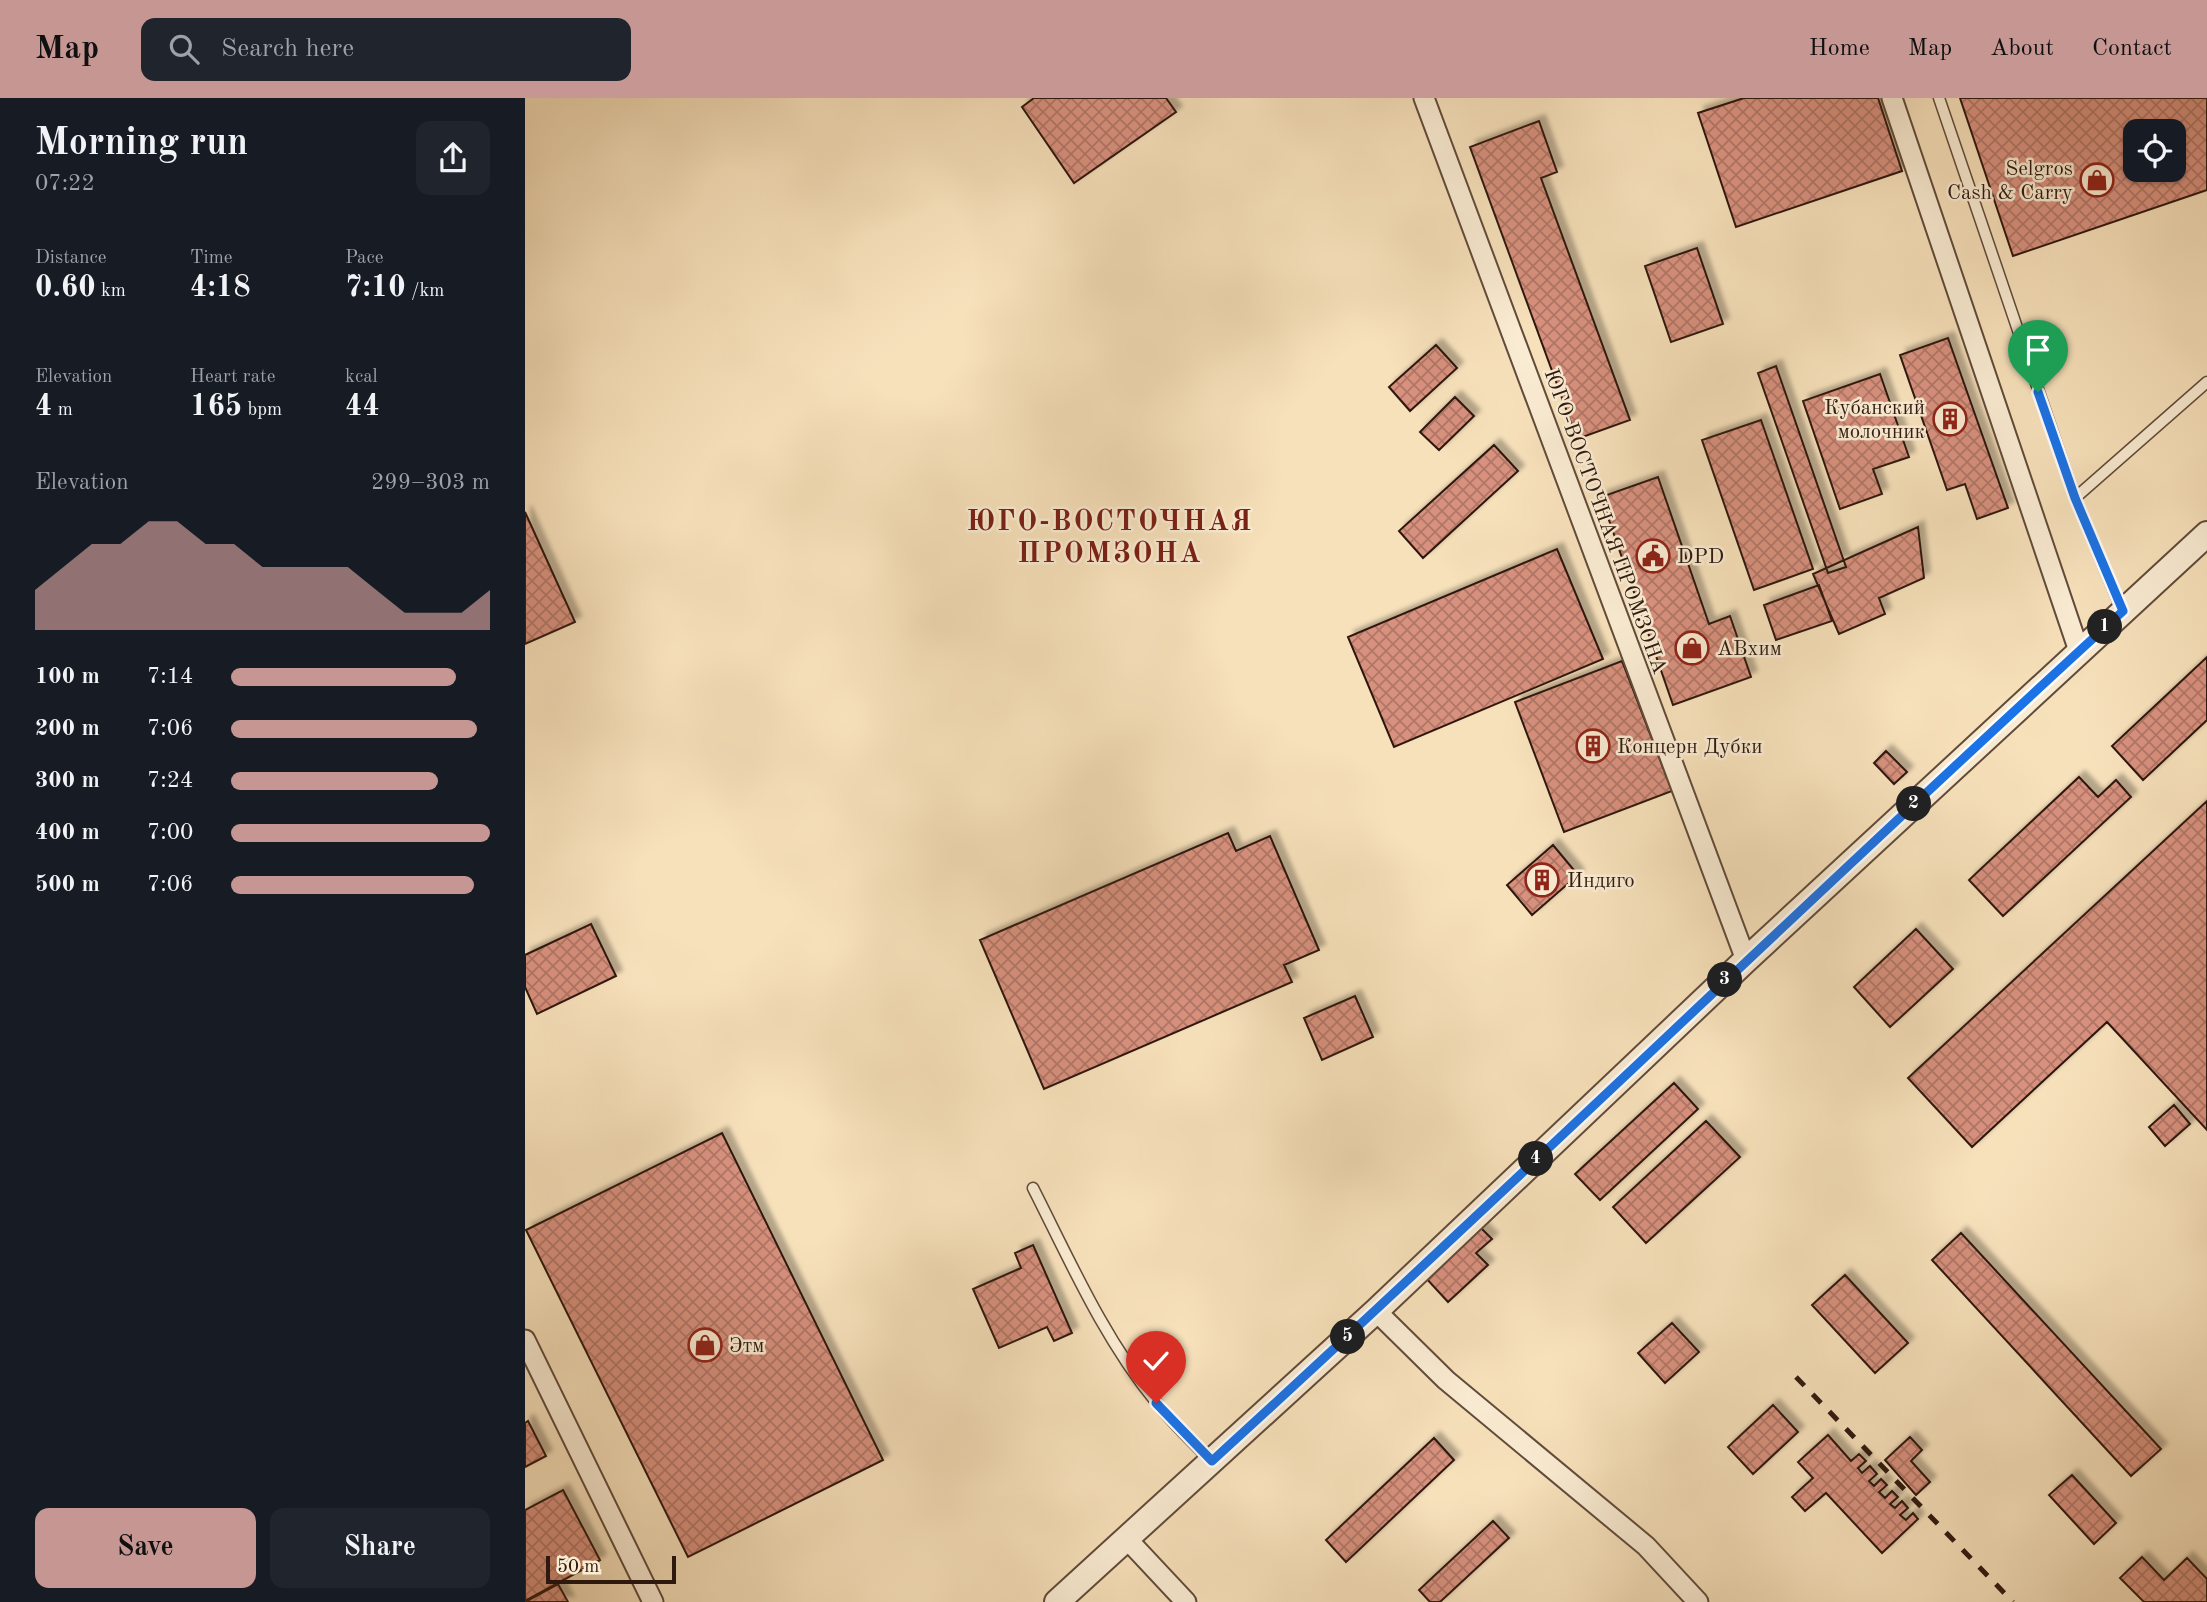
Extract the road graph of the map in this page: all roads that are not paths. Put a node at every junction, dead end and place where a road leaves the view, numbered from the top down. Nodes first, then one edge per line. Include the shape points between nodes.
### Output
1 (1424, 98) edge
2 (1892, 98) edge
3 (1938, 98) edge
4 (2207, 382) edge
5 (2075, 498) junction
6 (2207, 534) edge
7 (2123, 611) junction
8 (2079, 651) junction
9 (1746, 960) junction
10 (1033, 1188) dead end
11 (1376, 1311) junction
12 (525, 1340) edge
13 (1212, 1461) junction
14 (1127, 1539) junction
15 (653, 1602) edge
16 (1057, 1602) edge
17 (1186, 1602) edge
18 (1698, 1602) edge

1 - 9 street, ЮГО-ВОСТОЧНАЯ ПРОМЗОНА
2 - 8 street
3 - 5 lane
4 - 5 lane
5 - 7 lane
6 - 7 street
7 - 8 street
8 - 9 street
9 - 11 street
10 - 13 lane via 1127,1363 1156,1403
11 - 13 street
11 - 18 street via 1446,1380 1646,1546
12 - 15 street
13 - 14 street
14 - 16 street
14 - 17 street

